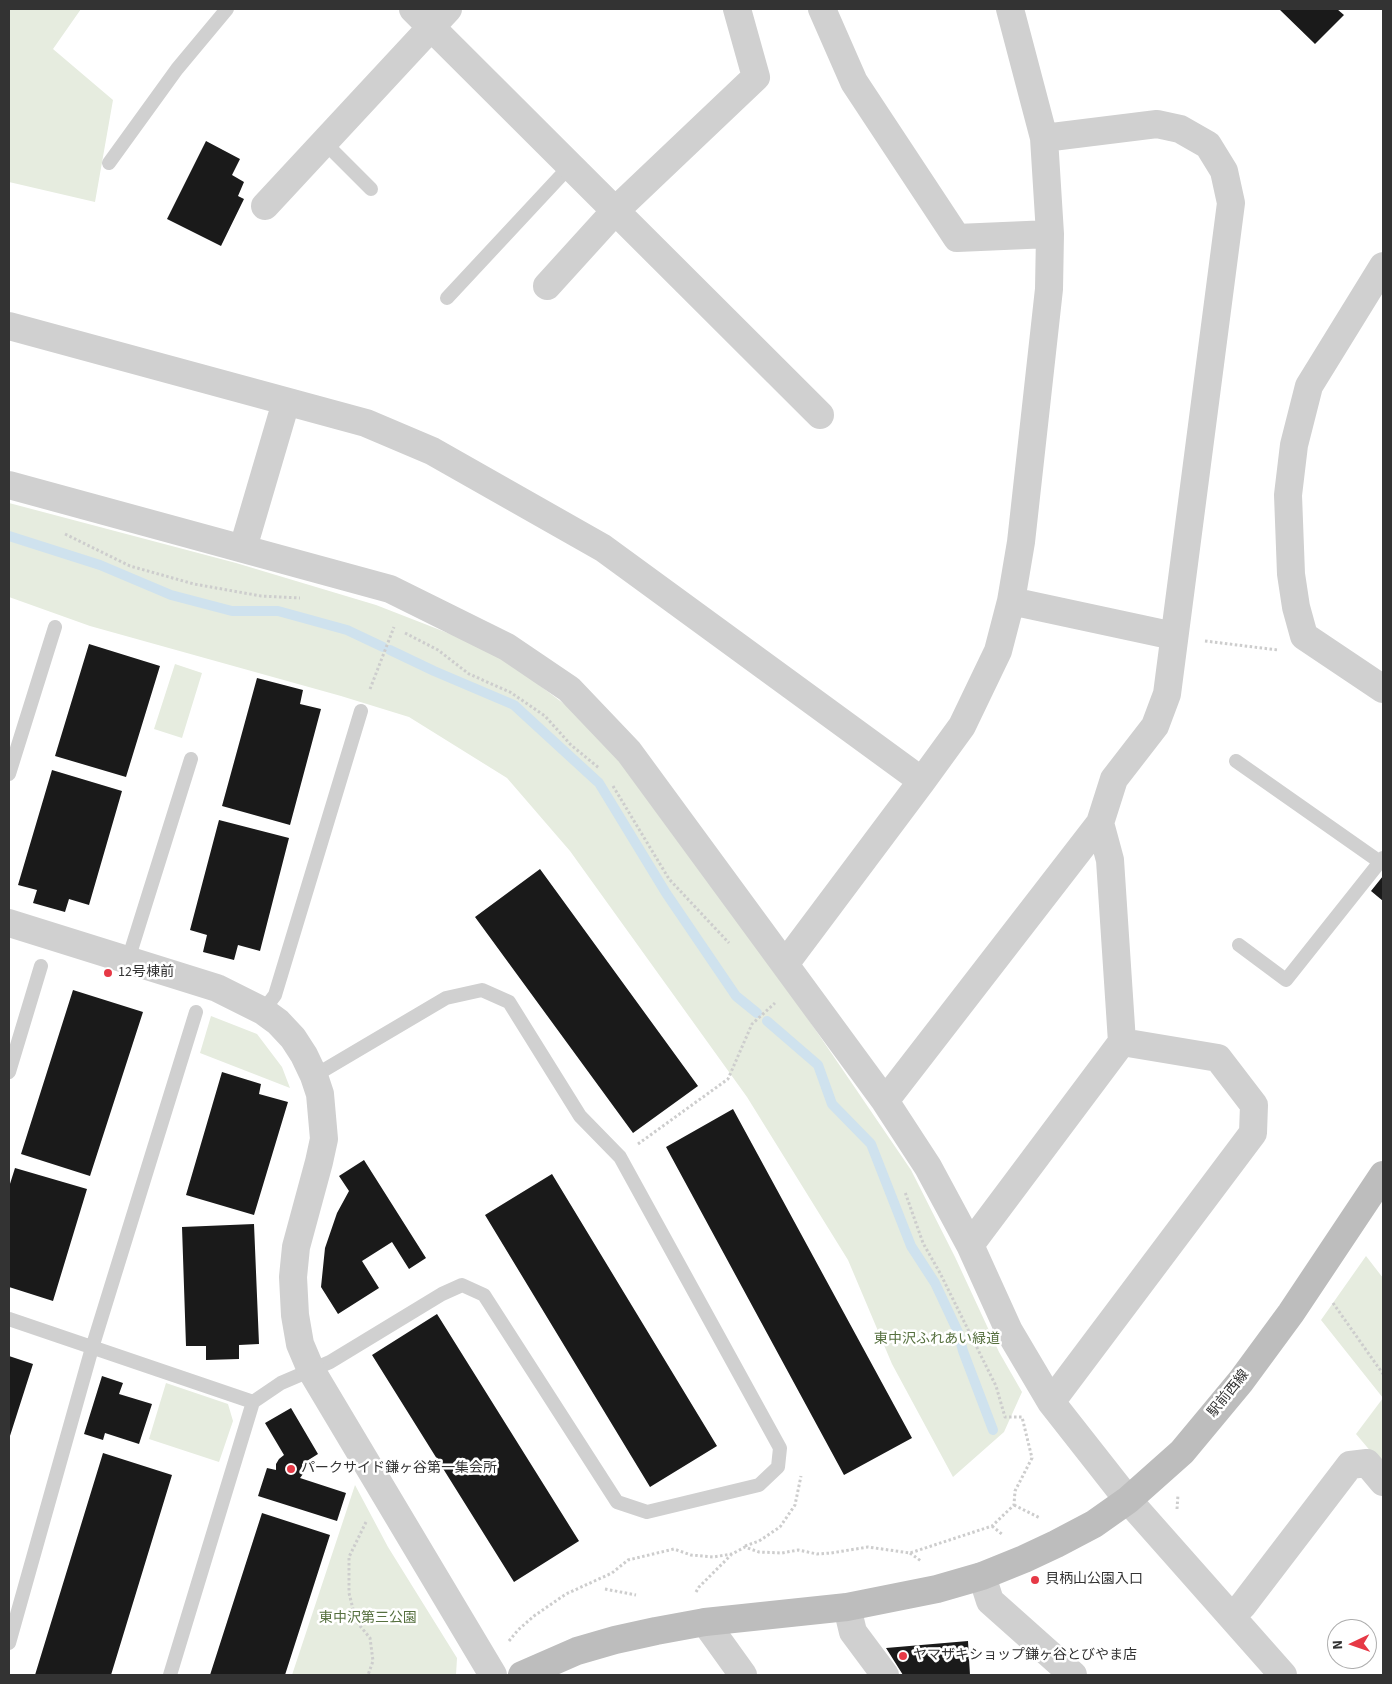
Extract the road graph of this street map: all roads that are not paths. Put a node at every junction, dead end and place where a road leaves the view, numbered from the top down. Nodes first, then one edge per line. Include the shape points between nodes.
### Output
1 (227, 9) edge
2 (737, 9) edge
3 (822, 9) edge
4 (1010, 9) edge
5 (431, 14) edge
6 (1044, 138) junction
7 (325, 143) junction
8 (109, 163) dead end
9 (570, 166) junction
10 (371, 189) dead end
11 (265, 206) dead end
12 (616, 210) junction
13 (1050, 234) junction
14 (1383, 266) edge
15 (547, 286) dead end
16 (446, 298) dead end
17 (9, 326) edge
18 (286, 402) junction
19 (820, 414) dead end
20 (9, 485) edge
21 (243, 548) junction
22 (1012, 601) junction
23 (55, 626) dead end
24 (1174, 636) junction
25 (1383, 689) edge
26 (361, 711) road end
27 (191, 759) dead end
28 (1236, 761) dead end
29 (9, 774) edge
30 (922, 782) junction
31 (1100, 823) junction
32 (1381, 860) edge
33 (9, 923) edge
34 (1239, 945) dead end
35 (128, 960) junction
36 (785, 964) junction
37 (41, 966) dead end
38 (263, 1011) junction
39 (196, 1012) dead end
40 (1122, 1042) junction
41 (9, 1072) edge
42 (314, 1076) junction
43 (885, 1101) junction
44 (1383, 1176) edge
45 (970, 1245) junction
46 (9, 1319) edge
47 (92, 1348) junction
48 (311, 1370) junction
49 (253, 1402) junction
50 (1051, 1402) junction
51 (1383, 1482) edge
52 (1128, 1500) junction
53 (982, 1576) junction
54 (847, 1606) junction
55 (1232, 1616) junction
56 (705, 1622) junction
57 (9, 1643) edge
58 (539, 1672) edge
59 (170, 1675) edge
60 (492, 1675) edge
61 (744, 1675) edge
62 (885, 1675) edge
63 (1073, 1675) edge
64 (1283, 1675) edge

1 - 8 lane via 178,68
2 - 12 street via 756,77
3 - 13 street via 854,82 957,238
4 - 6 street
5 - 7 street
5 - 9 street
6 - 13 street
6 - 24 street via 1157,124 1180,129 1208,145 1224,170 1231,203
7 - 10 lane
7 - 11 street
9 - 12 street
9 - 16 lane
12 - 15 street
12 - 19 street
13 - 22 street via 1048,299
14 - 25 street via 1309,386 1294,445 1288,495 1291,574 1304,636
17 - 18 street
18 - 21 street
18 - 30 street via 366,423 432,451 603,548
20 - 21 street
21 - 36 street via 390,589 507,647 569,689 629,752
22 - 24 street
22 - 30 street via 998,651 962,726
23 - 29 lane
24 - 31 street via 1167,694 1155,726 1114,779
26 - 38 lane via 275,995
27 - 35 lane
28 - 32 lane
30 - 36 street
31 - 40 street via 1110,860
31 - 43 street
32 - 34 lane via 1286,980
33 - 35 street
35 - 38 street via 217,988
36 - 43 street
37 - 41 lane
38 - 42 street via 293,1038
39 - 47 lane
40 - 45 street
40 - 50 street via 1218,1058 1254,1105 1253,1133
42 - 48 street via 320,1094 324,1139 296,1247 293,1277 300,1344
42 - 48 lane via 446,998 482,990 509,1002 580,1116 620,1157 780,1448 778,1467 759,1485 647,1512 617,1502 484,1295 462,1286 442,1294 330,1362
43 - 45 street via 928,1167
44 - 52 street, 駅前西線 via 1291,1313 1240,1381 1182,1452
45 - 50 street via 1009,1331
46 - 47 lane
47 - 49 lane
47 - 57 lane
48 - 49 lane via 281,1383
48 - 60 street
49 - 59 lane
50 - 52 street
51 - 55 street via 1367,1463 1350,1465
52 - 53 street, 駅前西線 via 1094,1524 1056,1544
52 - 55 street
53 - 54 street, 駅前西線 via 937,1589
53 - 63 street via 990,1601
54 - 56 street, 駅前西線
54 - 62 street via 853,1632
55 - 64 street
56 - 58 street, 駅前西線 via 577,1651
56 - 61 street

